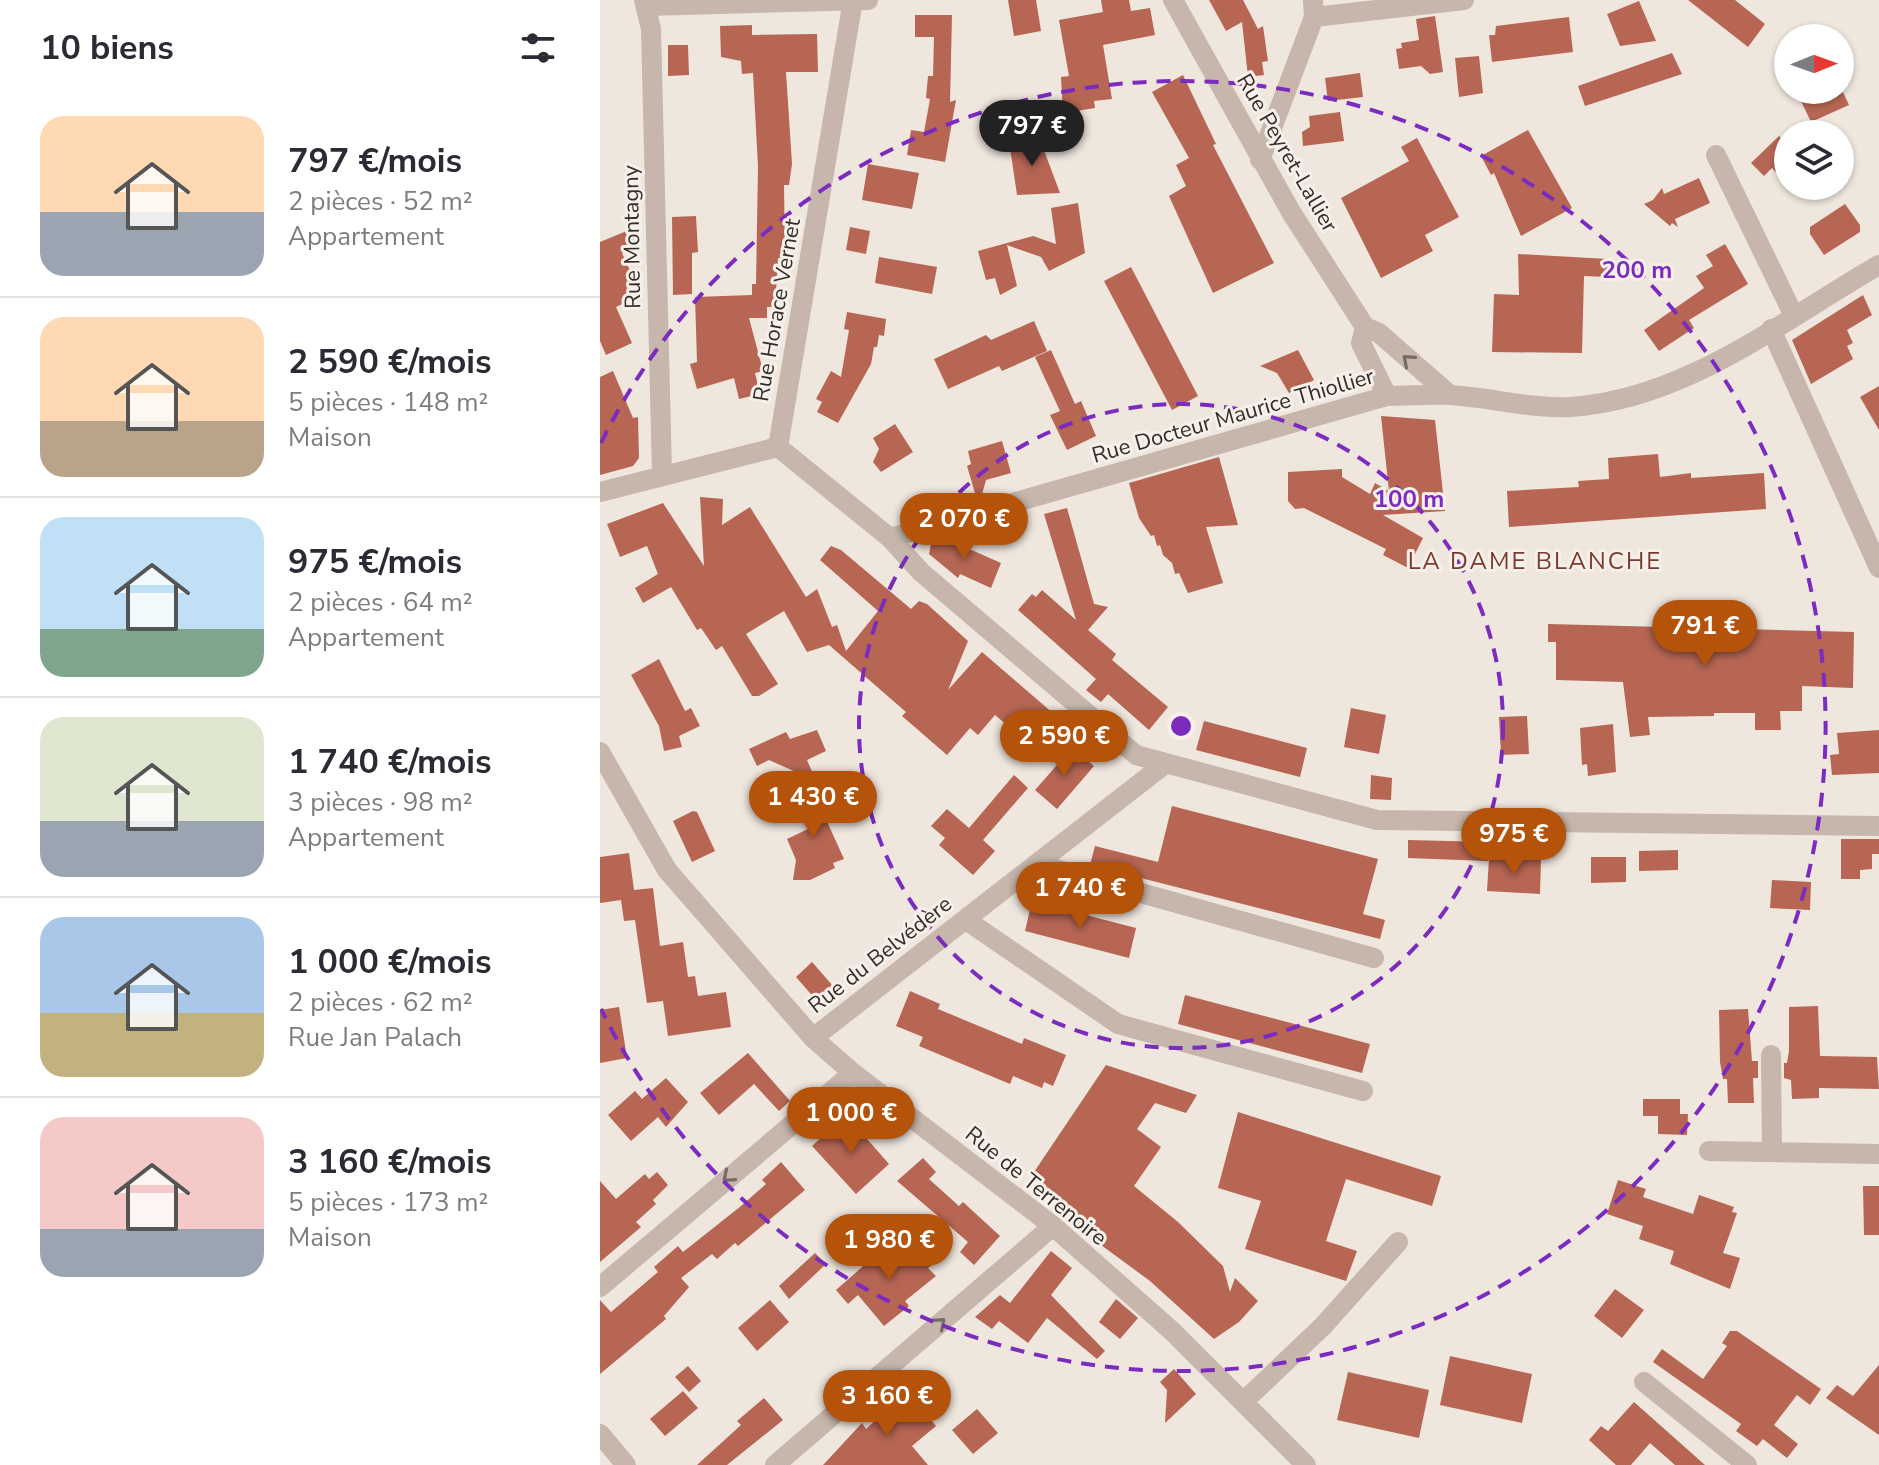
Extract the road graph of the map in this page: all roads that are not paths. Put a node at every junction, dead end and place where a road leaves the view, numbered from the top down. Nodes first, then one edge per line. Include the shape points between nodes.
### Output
1 (1173, 0) edge
2 (1464, 0) edge
3 (858, 1) edge
4 (645, 3) edge
5 (1313, 9) edge
6 (1716, 155) dead end
7 (1260, 160) junction
8 (1879, 265) edge
9 (1793, 314) junction
10 (1365, 327) junction
11 (1771, 329) junction
12 (1450, 395) junction
13 (1387, 396) junction
14 (778, 447) junction
15 (662, 474) junction
16 (600, 492) edge
17 (890, 538) junction
18 (1879, 568) edge
19 (600, 752) edge
20 (1166, 763) junction
21 (1879, 826) edge
22 (1037, 864) junction
23 (966, 920) junction
24 (1374, 958) dead end
25 (813, 1038) junction
26 (1771, 1055) dead end
27 (853, 1073) junction
28 (1363, 1091) dead end
29 (1709, 1151) dead end
30 (1772, 1152) junction
31 (1879, 1154) edge
32 (1053, 1226) junction
33 (1398, 1242) dead end
34 (600, 1287) edge
35 (1644, 1382) dead end
36 (1243, 1402) junction
37 (600, 1434) edge
38 (626, 1465) edge
39 (775, 1465) edge
40 (1306, 1465) edge
41 (1747, 1465) edge

1 - 7 street, Rue Peyret-Lallier
2 - 5 street
3 - 4 street
3 - 14 street, Rue Horace Vernet
4 - 15 street, Rue Montagny via 651,29
5 - 7 street
6 - 9 street
7 - 10 street, Rue Peyret-Lallier
8 - 9 street, Rue Docteur Maurice Thiollier
9 - 11 street, Rue Docteur Maurice Thiollier
12 -> 10 street, Rue Peyret-Lallier via 1379,333
10 - 13 street, Rue Peyret-Lallier via 1361,343
11 - 12 street, Rue Docteur Maurice Thiollier via 1710,366 1606,403 1545,407
11 - 18 street
12 - 13 street, Rue Docteur Maurice Thiollier
13 - 17 street, Rue Docteur Maurice Thiollier
14 - 15 street
14 - 17 street
15 - 16 street
17 - 20 street via 921,572 1136,755
19 - 25 street, Rue de Terrenoire via 667,870
20 - 21 street via 1377,820
20 - 22 street, Rue du Belvédère
22 - 23 street, Rue du Belvédère
22 - 24 street
23 - 25 street, Rue du Belvédère
23 - 28 street via 1118,1024
25 - 27 street, Rue de Terrenoire
26 - 30 street
27 - 32 street, Rue de Terrenoire
27 -> 34 street
29 - 30 street
30 - 31 street
32 - 36 street, Rue de Terrenoire
39 -> 32 street
33 - 36 street via 1323,1326
35 - 41 street
36 - 40 street, Rue de Terrenoire
37 - 38 street

